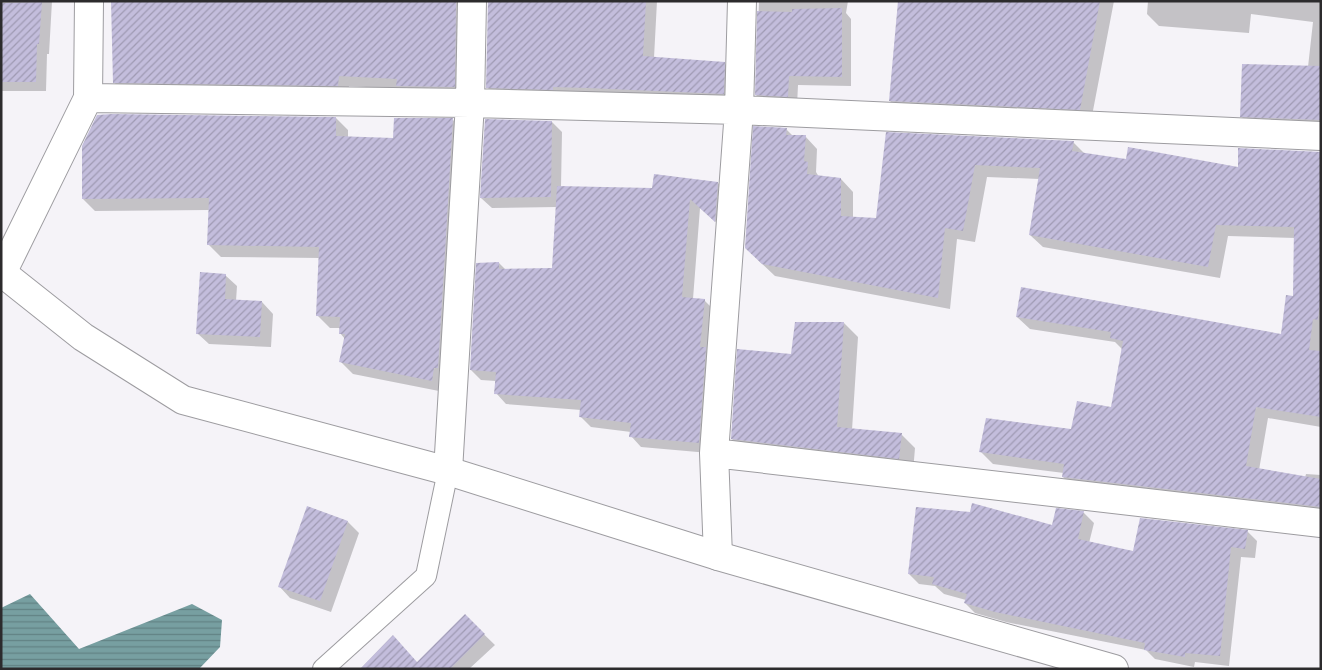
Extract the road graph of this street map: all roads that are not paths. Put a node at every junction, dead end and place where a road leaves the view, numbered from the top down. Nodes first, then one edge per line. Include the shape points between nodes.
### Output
1 (89, 1) edge
2 (472, 1) edge
3 (742, 1) edge
4 (88, 98) junction
5 (470, 103) junction
6 (739, 110) junction
7 (1321, 136) edge
8 (2, 273) edge
9 (714, 453) junction
10 (448, 471) junction
11 (1321, 523) edge
12 (718, 556) junction
13 (323, 669) edge
14 (1114, 669) edge

1 - 4 street
2 - 5 street
3 - 6 street
4 - 5 street
4 - 8 street
5 - 6 street
5 - 10 street
6 - 7 street
6 - 9 street
8 - 10 street via 83,336 182,400
9 - 11 street
9 - 12 street
10 - 12 street
10 - 13 lane via 426,576
12 - 14 street

